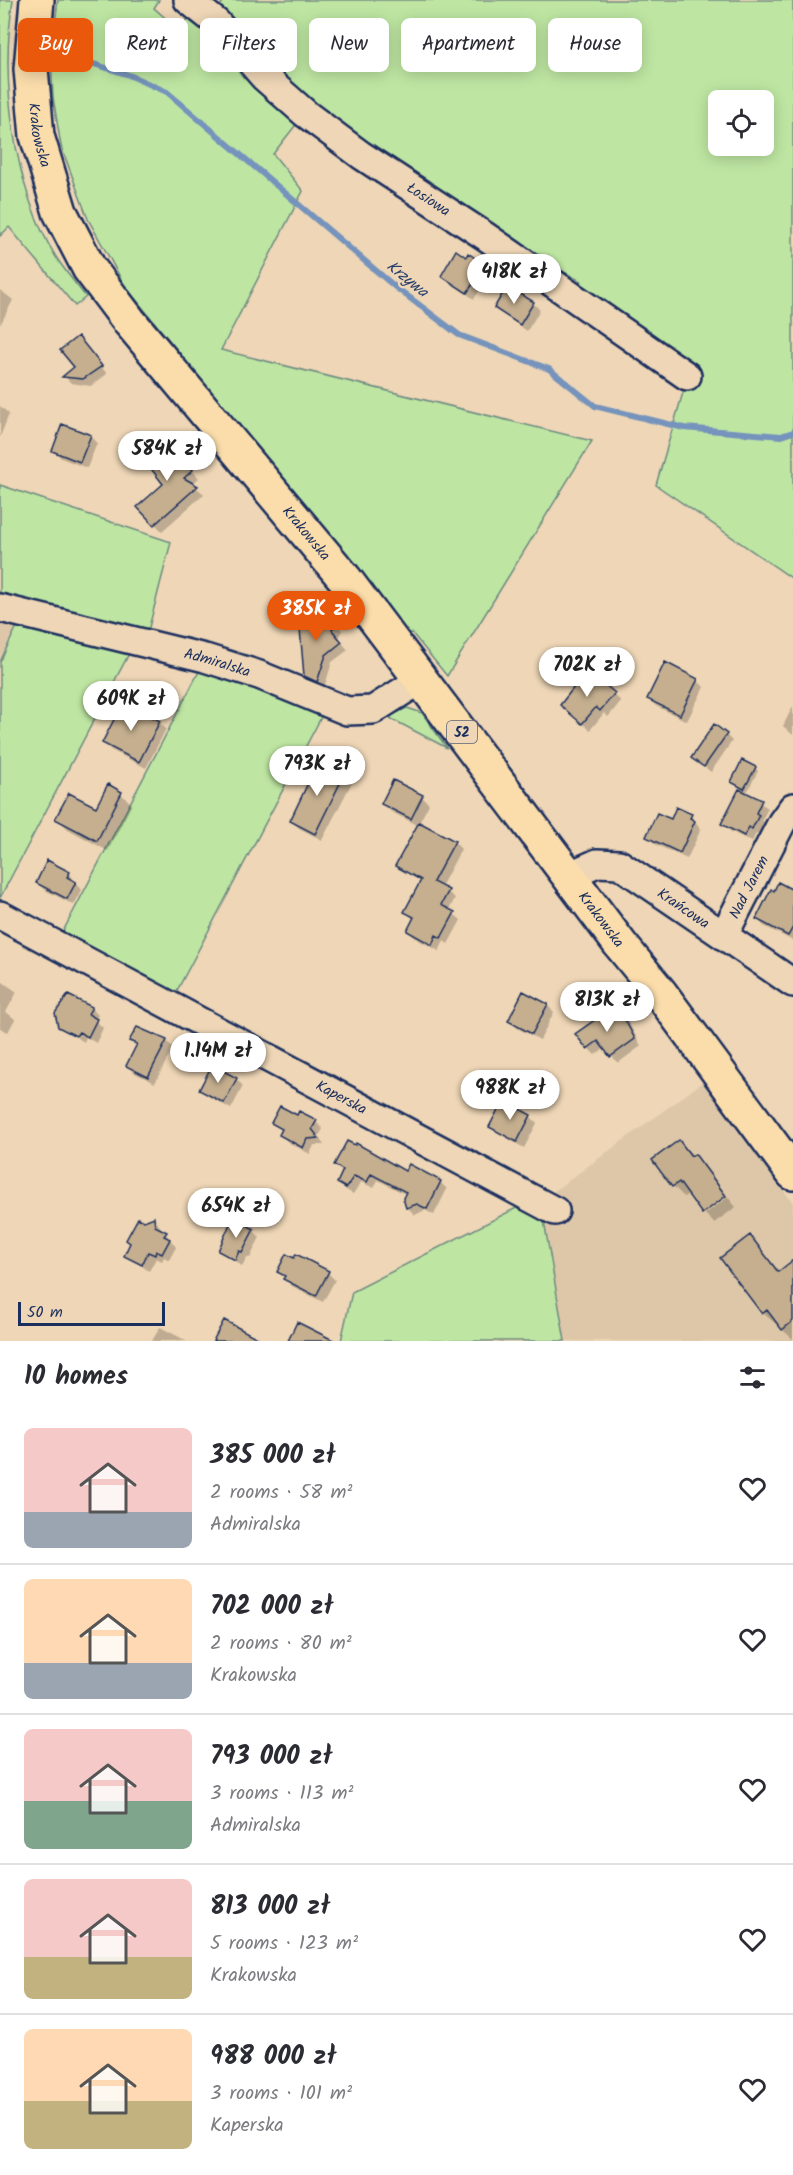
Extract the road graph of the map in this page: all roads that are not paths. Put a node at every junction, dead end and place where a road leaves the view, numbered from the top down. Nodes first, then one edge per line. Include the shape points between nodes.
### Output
1 (38, 0) edge
2 (188, 0) edge
3 (687, 376) dead end
4 (0, 608) edge
5 (422, 679) junction
6 (793, 807) edge
7 (568, 876) junction
8 (0, 915) edge
9 (724, 935) junction
10 (793, 983) edge
11 (793, 1173) edge
12 (555, 1211) dead end

1 - 5 main road, Krakowska / 52 via 31,69 37,136 47,177 76,245 104,289 338,570
2 - 3 street, Łosiowa via 216,22 264,77 333,134
4 - 5 street, Admiralska via 205,658 347,711 373,710
5 - 7 main road, Krakowska / 52
6 - 9 street, Nad Jarem
7 - 9 street, Krańcowa via 597,863 619,864
7 - 11 main road, Krakowska / 52
8 - 12 street, Kaperska
9 - 10 street, Krańcowa

